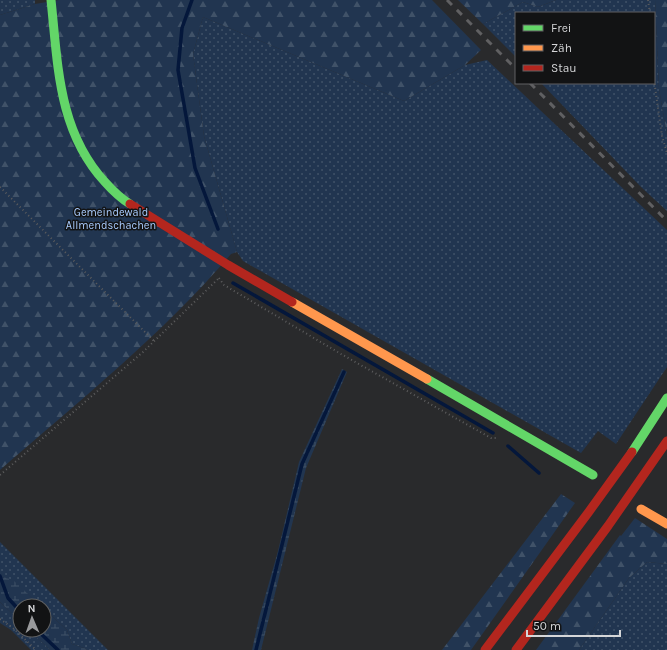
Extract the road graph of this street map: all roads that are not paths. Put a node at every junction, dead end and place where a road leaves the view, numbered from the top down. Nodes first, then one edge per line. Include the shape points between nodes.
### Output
1 (51, 0) edge
2 (667, 398) edge
3 (667, 441) edge
4 (593, 475) dead end
5 (641, 509) dead end
6 (667, 524) edge
7 (485, 650) edge
8 (516, 650) edge

1 - 4 main road via 60,81 67,115 78,142 96,172 120,198 228,265
2 - 7 main road via 630,455
3 - 8 main road
5 - 6 main road

